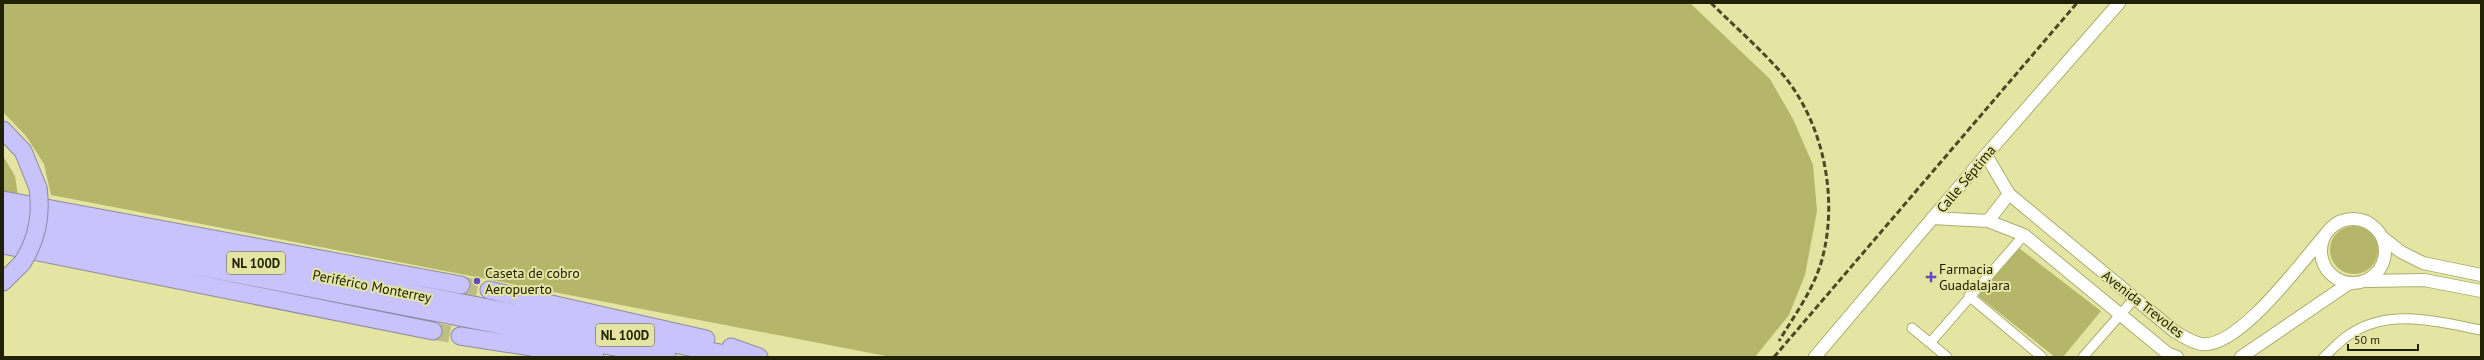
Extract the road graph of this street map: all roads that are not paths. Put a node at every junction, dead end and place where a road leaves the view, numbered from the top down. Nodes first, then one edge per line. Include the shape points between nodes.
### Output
1 (2119, 3) edge
2 (3, 130) edge
3 (1986, 155) junction
4 (2008, 194) junction
5 (3, 200) edge
6 (3, 214) edge
7 (1932, 218) junction
8 (1988, 221) junction
9 (3, 229) edge
10 (2326, 234) junction
11 (2024, 235) junction
12 (2382, 236) junction
13 (3, 245) edge
14 (2481, 275) edge
15 (2367, 281) junction
16 (3, 282) edge
17 (462, 284) tunnel mouth
18 (2348, 284) junction
19 (489, 290) tunnel mouth
20 (2481, 291) edge
21 (1969, 296) junction
22 (2134, 299) junction
23 (2121, 312) junction
24 (1912, 328) dead end
25 (2481, 330) edge
26 (433, 331) tunnel mouth
27 (460, 336) tunnel mouth
28 (1930, 343) junction
29 (2169, 356) edge
30 (595, 357) edge
31 (667, 357) edge
32 (741, 357) edge
33 (759, 357) edge
34 (1815, 357) edge
35 (1947, 357) edge
36 (2042, 357) edge
37 (2083, 357) edge
38 (2241, 357) edge
39 (2324, 357) edge

1 - 3 street, Calle Séptima
2 - 16 highway, bridge via 23,151 38,188 40,207 32,246 22,263
3 - 4 street, Avenida Trevoles
3 - 7 street, Calle Séptima
4 - 8 street
4 - 22 street, Avenida Trevoles
5 - 17 highway
6 - 32 highway, Periférico Monterrey / NL 100D
7 - 8 street, Avenida Trevoles
7 - 34 street, Calle Séptima
8 - 11 street, Avenida Trevoles
9 - 31 highway, Periférico Monterrey / NL 100D
10 - 12 street via 2333,225 2355,219 2371,224
10 - 18 street via 2321,249 2323,265 2333,277
10 - 22 street, Avenida Trevoles via 2250,321 2226,339 2202,344 2186,338
11 - 21 street
11 - 23 street, Avenida Trevoles
12 - 14 street via 2401,252 2423,263
12 - 15 street via 2386,249 2384,262 2377,273
13 - 26 highway
15 - 18 street
15 - 20 street via 2424,280
18 - 38 street
19 - 33 highway via 698,337
21 - 28 street
21 - 36 street
22 - 23 street
23 - 29 street, Avenida Trevoles
23 - 37 street
24 - 28 street
25 - 39 street via 2418,319 2384,320 2351,333
27 - 30 highway
28 - 35 street

